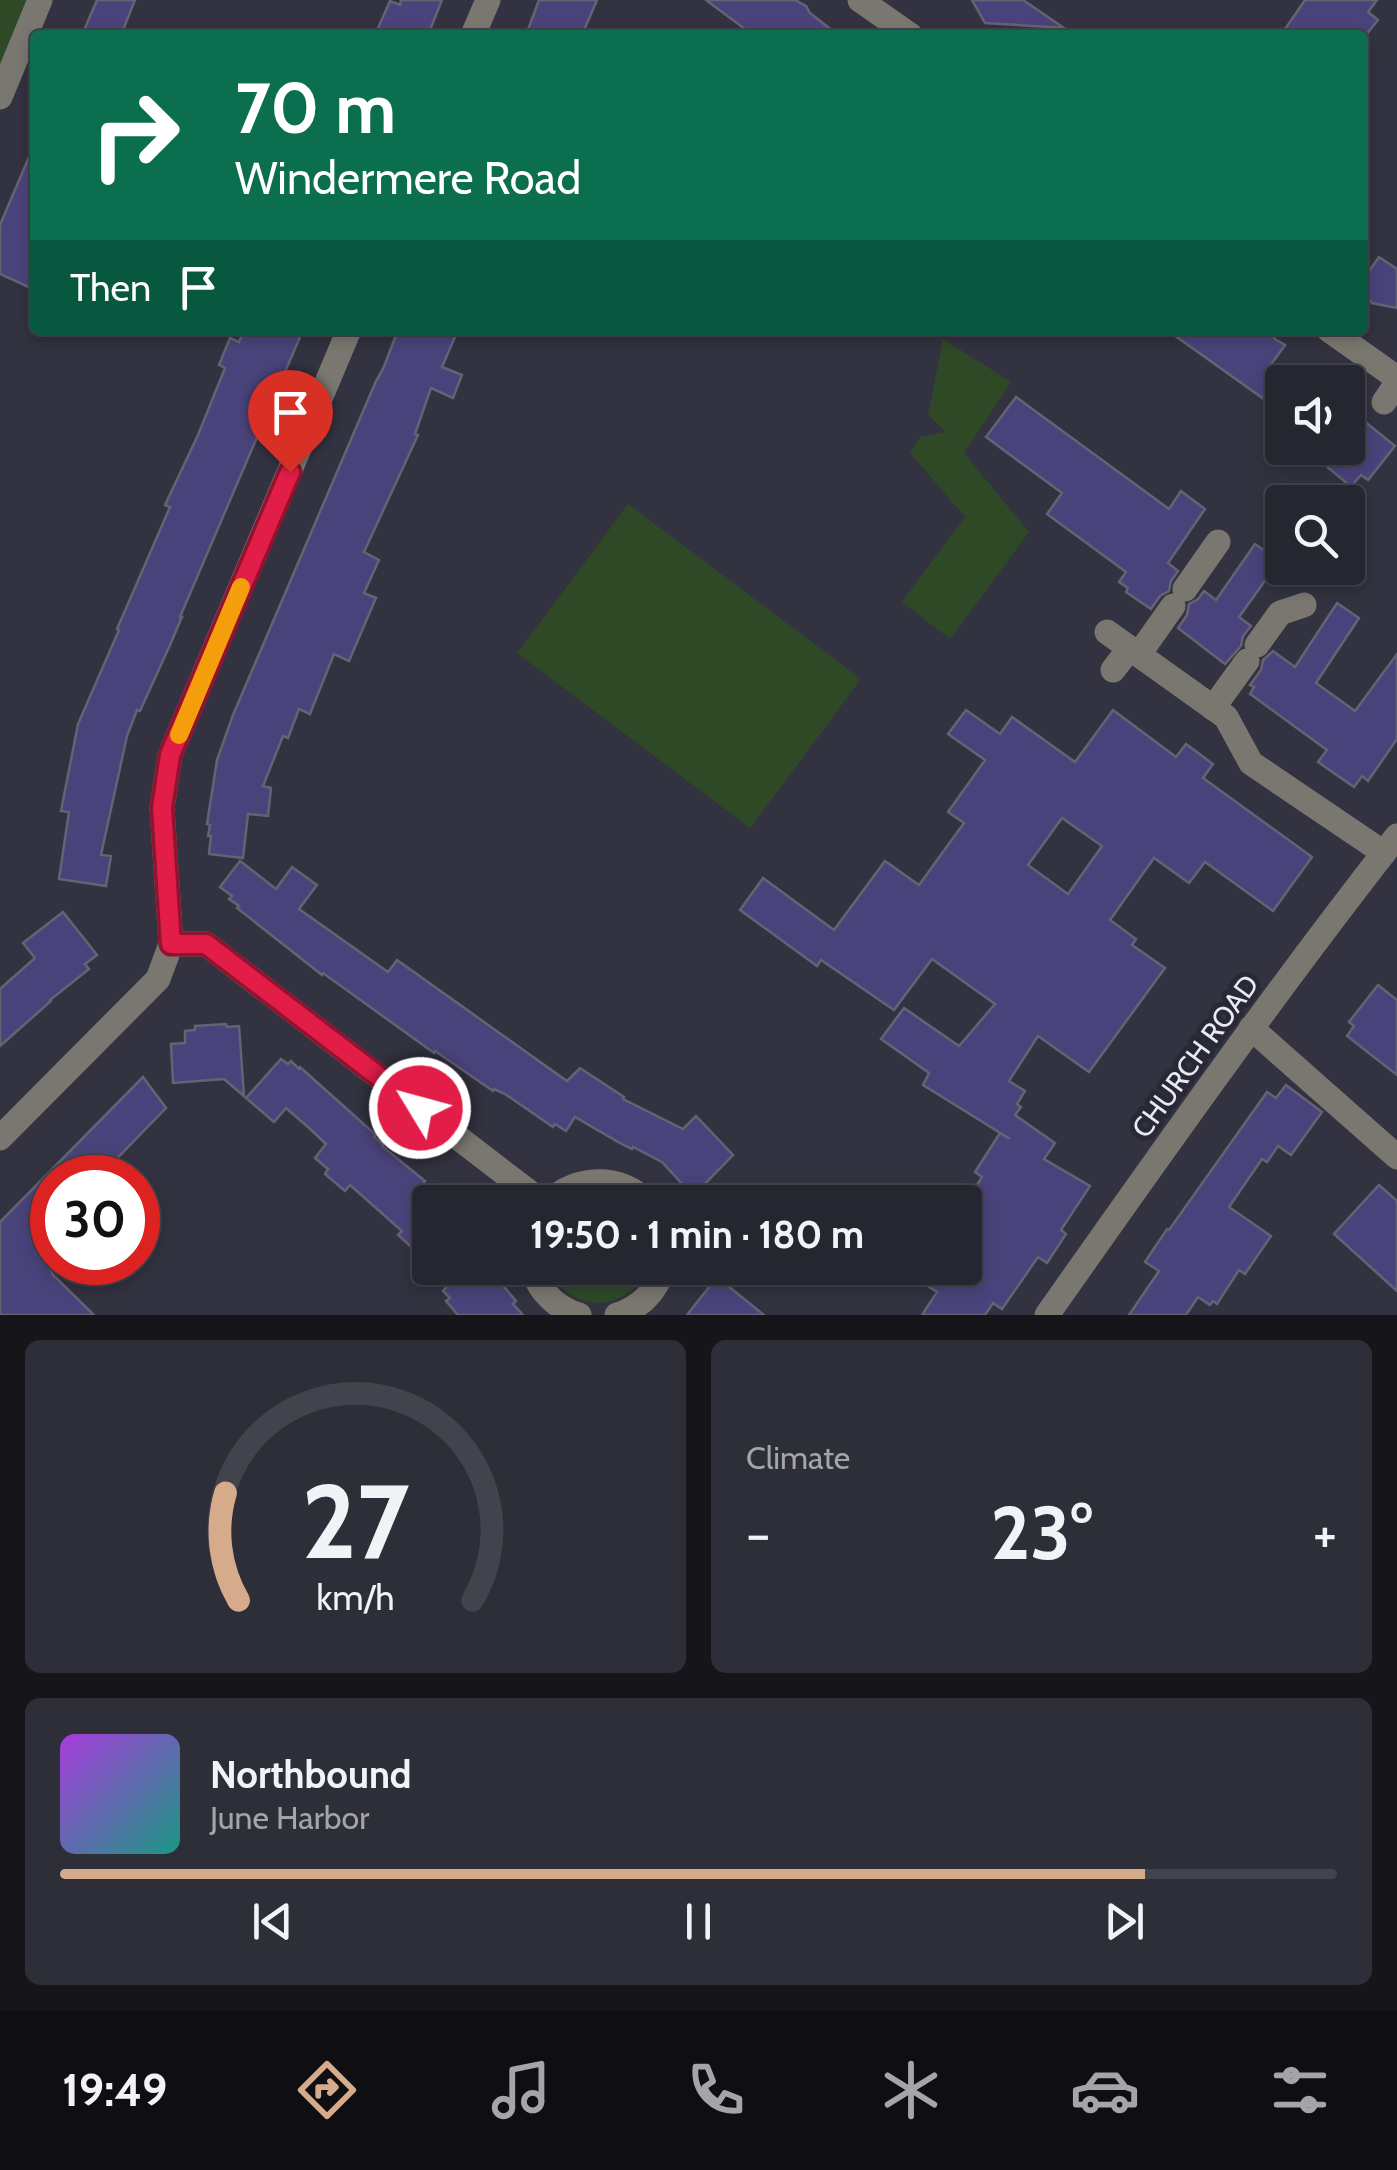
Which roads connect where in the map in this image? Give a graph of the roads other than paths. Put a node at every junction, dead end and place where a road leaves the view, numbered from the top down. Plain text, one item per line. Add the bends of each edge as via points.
1 (40, 0) edge
2 (488, 0) edge
3 (860, 0) edge
4 (475, 30) edge
5 (903, 30) edge
6 (0, 97) edge
7 (347, 335) edge
8 (1335, 335) edge
9 (1393, 387) edge
10 (1218, 542) dead end
11 (1304, 605) dead end
12 (1107, 632) dead end
13 (1134, 651) junction
14 (1113, 670) dead end
15 (1214, 708) junction
16 (1390, 845) edge
17 (171, 944) junction
18 (1252, 1028) junction
19 (0, 1138) edge
20 (1397, 1157) edge
21 (524, 1185) edge
22 (576, 1185) edge
23 (620, 1185) edge
24 (540, 1285) edge
25 (656, 1285) edge
26 (578, 1315) edge
27 (617, 1315) edge
28 (1048, 1315) edge

1 - 6 street
2 - 4 street
3 - 5 street
7 - 17 street via 170,755 162,808
8 - 9 street
10 - 13 street
11 - 15 street via 1280,613
12 - 13 street
13 - 14 street
13 - 15 street
15 - 16 street via 1251,763
16 - 18 street, CHURCH ROAD
17 - 19 street via 158,979
17 - 21 street via 206,944
18 - 20 street
18 - 28 street, CHURCH ROAD
22 - 23 street
24 - 26 street via 556,1304
25 - 27 street via 640,1304

